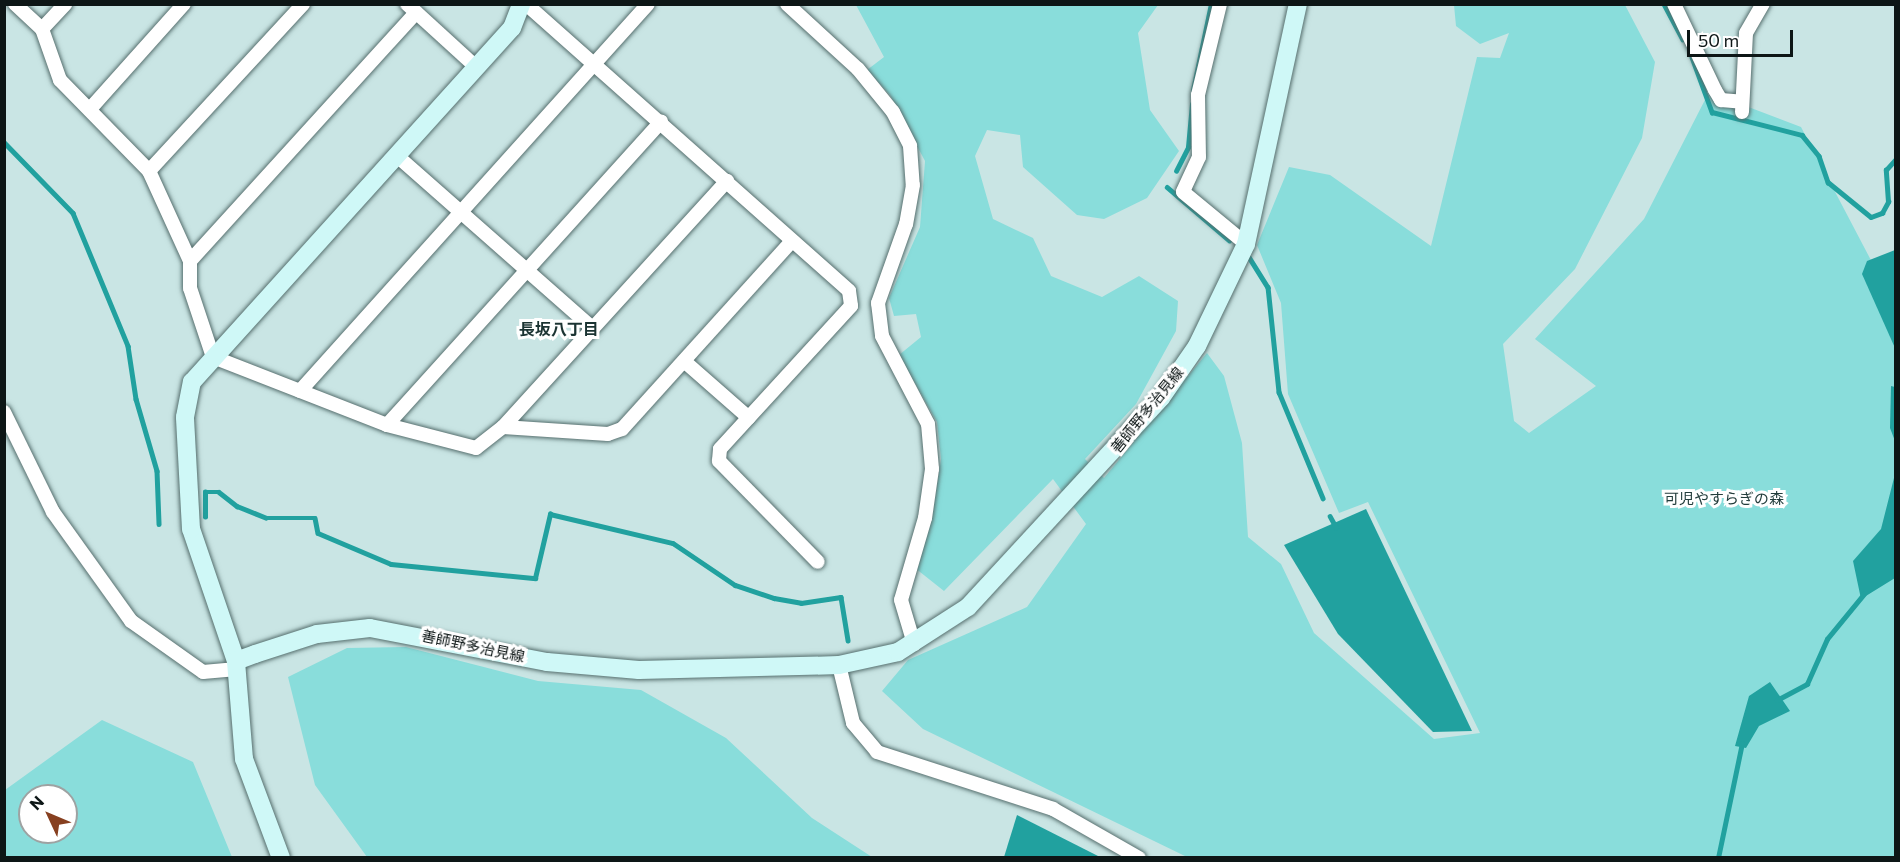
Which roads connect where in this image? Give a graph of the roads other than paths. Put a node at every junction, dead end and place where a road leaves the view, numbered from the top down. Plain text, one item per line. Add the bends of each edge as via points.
1 (15, 4) edge
2 (65, 4) edge
3 (184, 4) edge
4 (303, 4) edge
5 (521, 4) edge
6 (526, 4) edge
7 (648, 4) edge
8 (787, 4) edge
9 (1220, 4) edge
10 (1298, 4) edge
11 (1674, 4) edge
12 (1763, 4) edge
13 (412, 9) edge
14 (42, 29) junction
15 (593, 62) junction
16 (476, 67) junction
17 (90, 109) junction
18 (661, 122) junction
19 (396, 155) junction
20 (149, 171) junction
21 (727, 182) junction
22 (460, 211) junction
23 (792, 241) junction
24 (1246, 244) junction
25 (190, 261) junction
26 (525, 269) junction
27 (852, 298) junction
28 (878, 303) junction
29 (592, 328) junction
30 (213, 357) junction
31 (684, 361) junction
32 (300, 391) junction
33 (4, 412) edge
34 (749, 417) junction
35 (387, 425) junction
36 (503, 427) junction
37 (818, 562) dead end
38 (914, 644) junction
39 (236, 665) junction
40 (839, 665) junction
41 (281, 858) edge
42 (1139, 858) edge

1 - 14 street
2 - 14 street
3 - 17 street
4 - 20 street
5 - 16 main road via 520,16
6 - 15 street
7 - 15 street
8 - 28 street via 858,69 893,112 910,146 913,185 906,224
9 - 24 street via 1198,95 1199,157 1183,192
10 - 24 main road, 善師野多治見線
11 - 12 street via 1714,90 1721,99 1742,107 1746,33
13 - 16 street
13 - 25 street
14 - 17 street via 60,80
15 - 18 street
15 - 22 street
16 - 19 main road
17 - 20 street
18 - 21 street
18 - 26 street
19 - 22 street
19 - 30 main road
20 - 25 street
21 - 23 street
21 - 29 street
22 - 26 street
22 - 32 street
23 - 27 street
23 - 31 street
24 - 38 main road, 善師野多治見線 via 1197,346 1161,398 991,585 943,627
25 - 30 street via 190,288
26 - 29 street
26 - 35 street
27 - 28 street
27 - 34 street via 851,306
28 - 38 street via 882,336 928,424 932,470 925,518 901,600
29 - 36 street
30 - 32 street
30 - 39 main road via 186,398 189,510 195,549
31 - 34 street
31 - 36 street via 615,432
32 - 35 street
33 - 39 street via 53,512 131,621 203,672
34 - 37 street via 720,449 719,461
35 - 36 street via 476,448
38 - 40 main road, 善師野多治見線
39 - 40 main road, 善師野多治見線 via 317,634 370,628 548,662 616,668
39 - 41 main road via 244,759
40 - 42 street via 853,723 877,752 1053,808

